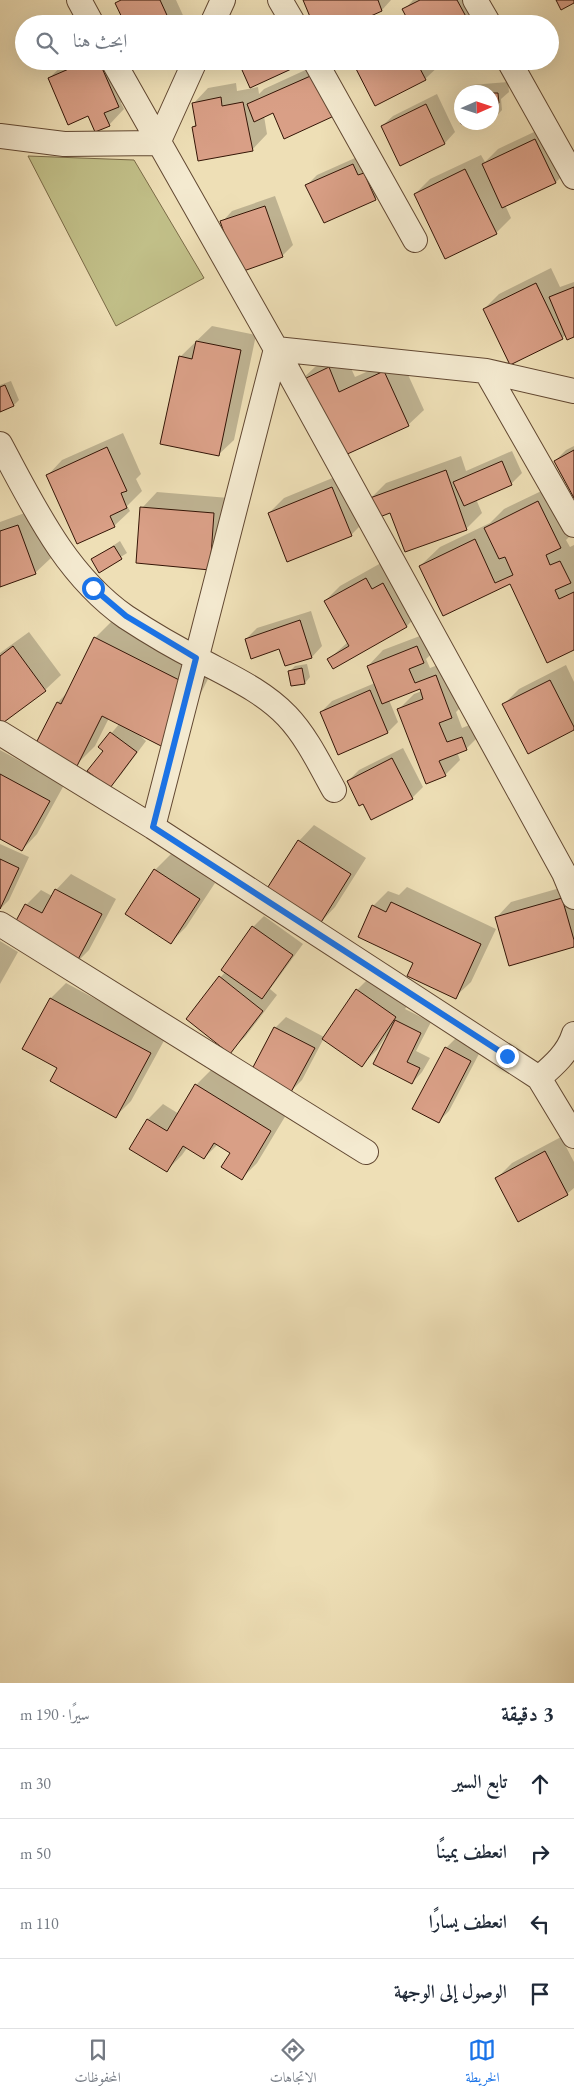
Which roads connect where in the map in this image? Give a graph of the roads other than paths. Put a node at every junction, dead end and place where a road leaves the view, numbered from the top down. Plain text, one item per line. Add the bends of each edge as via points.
1 (79, 0) edge
2 (223, 0) edge
3 (280, 0) edge
4 (475, 0) edge
5 (87, 15) edge
6 (216, 15) edge
7 (289, 15) edge
8 (483, 15) edge
9 (118, 70) edge
10 (191, 70) edge
11 (320, 70) edge
12 (514, 70) edge
13 (0, 136) edge
14 (158, 143) junction
15 (574, 177) edge
16 (415, 240) dead end
17 (276, 349) junction
18 (486, 371) junction
19 (574, 391) edge
20 (0, 444) edge
21 (574, 525) edge
22 (196, 658) junction
23 (0, 733) edge
24 (334, 790) dead end
25 (153, 827) junction
26 (574, 897) edge
27 (0, 924) edge
28 (574, 1034) edge
29 (539, 1078) junction
30 (574, 1136) edge
31 (366, 1152) dead end

1 - 5 street
2 - 6 street
3 - 7 street
4 - 8 street
9 - 14 street
10 - 14 street
11 - 16 street
12 - 15 street
13 - 14 street via 64,144
14 - 17 street
17 - 18 street
17 - 22 street
17 - 26 street via 560,864
18 - 19 street
18 - 21 street
20 - 22 street via 47,531 72,566 126,616
22 - 24 street via 253,688 287,717 312,750
22 - 25 street
23 - 25 street
25 - 29 street
27 - 31 street
28 - 29 street via 557,1062
29 - 30 street

